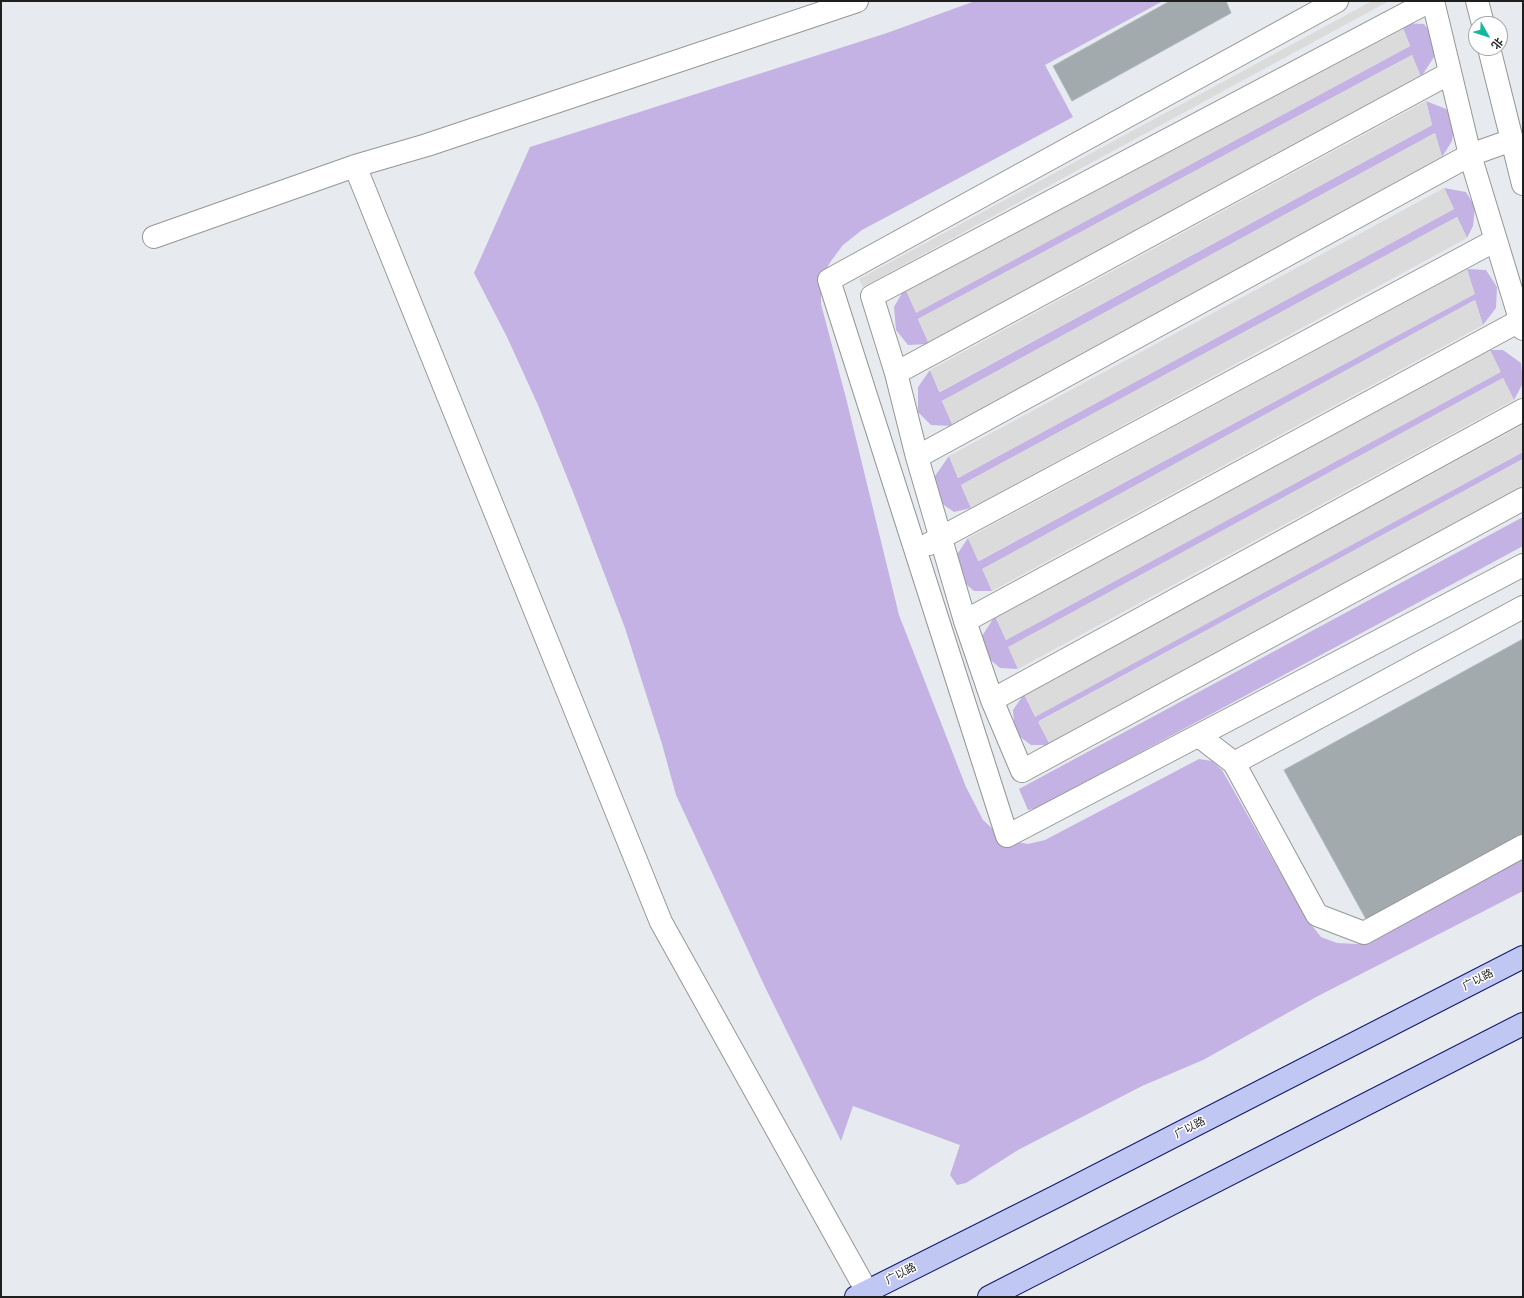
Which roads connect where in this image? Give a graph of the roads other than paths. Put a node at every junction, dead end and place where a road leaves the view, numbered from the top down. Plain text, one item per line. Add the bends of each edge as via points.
1 (857, 1) edge
2 (1337, 1) edge
3 (1430, 1) edge
4 (1433, 1) edge
5 (1477, 1) edge
6 (1481, 16) edge
7 (1491, 56) edge
8 (1450, 73) junction
9 (1512, 140) junction
10 (1470, 155) junction
11 (355, 166) junction
12 (1523, 184) edge
13 (154, 237) dead end
14 (1496, 240) junction
15 (1522, 322) edge
16 (896, 373) junction
17 (1523, 410) edge
18 (917, 456) junction
19 (1523, 499) edge
20 (941, 537) junction
21 (916, 551) junction
22 (1523, 565) edge
23 (1523, 607) edge
24 (965, 620) junction
25 (992, 700) junction
26 (1199, 736) junction
27 (1234, 763) junction
28 (1523, 846) edge
29 (1523, 956) edge
30 (1523, 1024) edge
31 (864, 1295) edge
32 (989, 1297) edge

1 - 11 street via 427,145
2 - 21 street via 829,280
3 - 16 street via 872,296
4 - 8 street
5 - 6 street
7 - 9 street
8 - 10 street
8 - 16 street
9 - 10 street
9 - 12 street
10 - 14 street
10 - 18 street
11 - 13 street
11 - 31 street via 661,922
14 - 15 street
14 - 20 street
15 - 24 street
16 - 18 street
17 - 25 street
18 - 20 street
19 - 25 street via 1022,771
20 - 21 street
20 - 24 street
21 - 26 street via 1007,836
22 - 26 street
23 - 27 street
24 - 25 street
26 - 27 street
27 - 28 street via 1317,915 1364,934
29 - 31 main road, 广以路
30 - 32 main road

